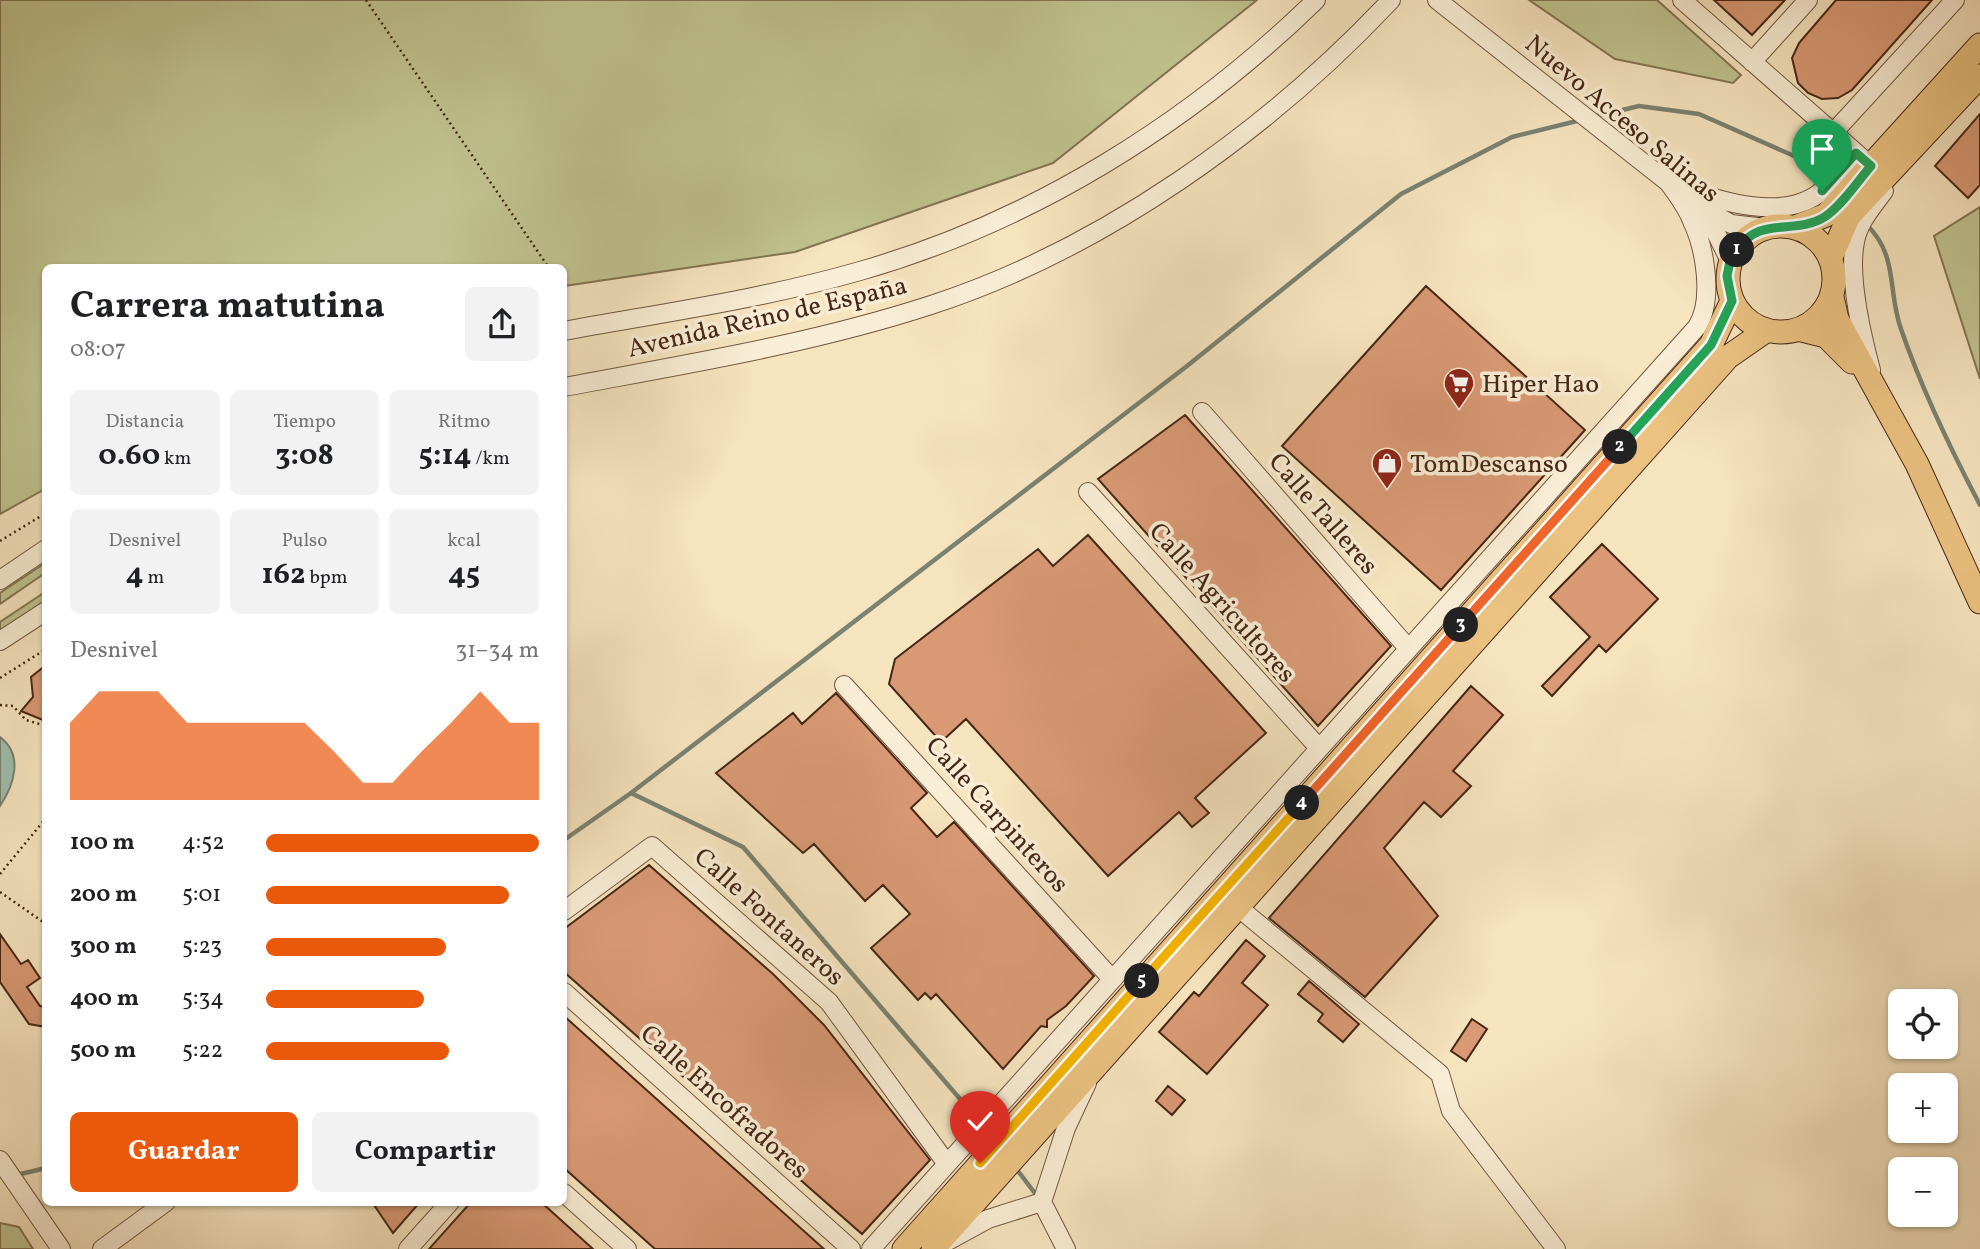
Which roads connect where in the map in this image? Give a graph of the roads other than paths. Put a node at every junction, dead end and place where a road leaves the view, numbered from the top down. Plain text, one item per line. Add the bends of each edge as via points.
1 (1316, 0) edge
2 (1391, 0) edge
3 (1437, 0) edge
4 (1682, 0) edge
5 (1808, 0) edge
6 (1955, 0) edge
7 (1980, 46) edge
8 (1752, 62) junction
9 (1980, 76) edge
10 (1833, 133) junction
11 (1867, 172) junction
12 (1669, 183) junction
13 (1800, 215) junction
14 (1765, 228) junction
15 (1841, 245) junction
16 (1730, 261) junction
17 (1832, 297) junction
18 (1732, 301) junction
19 (567, 330) edge
20 (1802, 330) junction
21 (1767, 331) junction
22 (567, 386) edge
23 (1875, 387) junction
24 (1202, 412) dead end
25 (1088, 492) dead end
26 (42, 552) edge
27 (0, 580) edge
28 (1980, 602) edge
29 (42, 614) edge
30 (0, 641) edge
31 (1408, 648) junction
32 (844, 685) dead end
33 (1319, 748) junction
34 (1239, 908) junction
35 (567, 909) edge
36 (1112, 979) junction
37 (567, 995) edge
38 (1097, 1065) junction
39 (1020, 1134) junction
40 (0, 1160) edge
41 (947, 1164) junction
42 (567, 1196) edge
43 (1042, 1202) junction
44 (161, 1206) edge
45 (446, 1206) edge
46 (61, 1249) edge
47 (102, 1249) edge
48 (408, 1249) edge
49 (627, 1249) edge
50 (851, 1249) edge
51 (871, 1249) edge
52 (904, 1249) edge
53 (933, 1249) edge
54 (1066, 1249) edge
55 (1556, 1249) edge

1 - 19 street, Avenida Reino de España via 1231,76 1136,145 1051,193 941,244 825,281
2 - 22 street, Avenida Reino de España via 1298,89 1236,139 1156,195 1037,261 932,305 847,329
3 - 12 street, Nuevo Acceso Salinas
4 - 8 street
5 - 8 street
6 - 10 street
7 - 11 main road
8 - 10 street
9 - 11 main road via 1922,137
10 - 11 street
11 - 13 street via 1822,191
11 - 13 main road via 1826,215
11 - 15 main road
12 - 13 street via 1720,201
12 - 14 street via 1712,216 1742,227
12 - 16 street, Nuevo Acceso Salinas via 1714,229
12 - 31 street via 1698,233 1704,316 1676,354
13 - 14 main road
13 - 15 main road via 1822,243
14 - 16 main road via 1741,243
15 - 17 main road
15 - 23 street
16 - 18 main road via 1727,276
17 - 20 main road via 1821,316
17 - 23 main road via 1837,319
18 - 21 main road via 1748,320
18 - 39 main road via 1711,345
20 - 21 main road
20 - 23 main road via 1826,335
21 - 34 main road via 1728,357
23 - 28 main road via 1917,464
24 - 31 street, Calle Talleres
25 - 33 street, Calle Agricultores
26 - 27 street
29 - 30 street
31 - 33 street
32 - 36 street, Calle Carpinteros
33 - 36 street
34 - 38 main road
34 - 55 street via 1440,1074 1451,1111
35 - 41 street, Calle Fontaneros via 652,846 830,1003
36 - 41 street
37 - 50 street, Calle Encofradores
38 - 39 main road
38 - 43 street via 1066,1128
39 - 52 main road via 980,1163
39 - 53 main road via 988,1186
40 - 46 street
41 - 51 street
42 - 49 street
43 - 53 street via 988,1219
43 - 54 street
44 - 47 street
45 - 48 street

